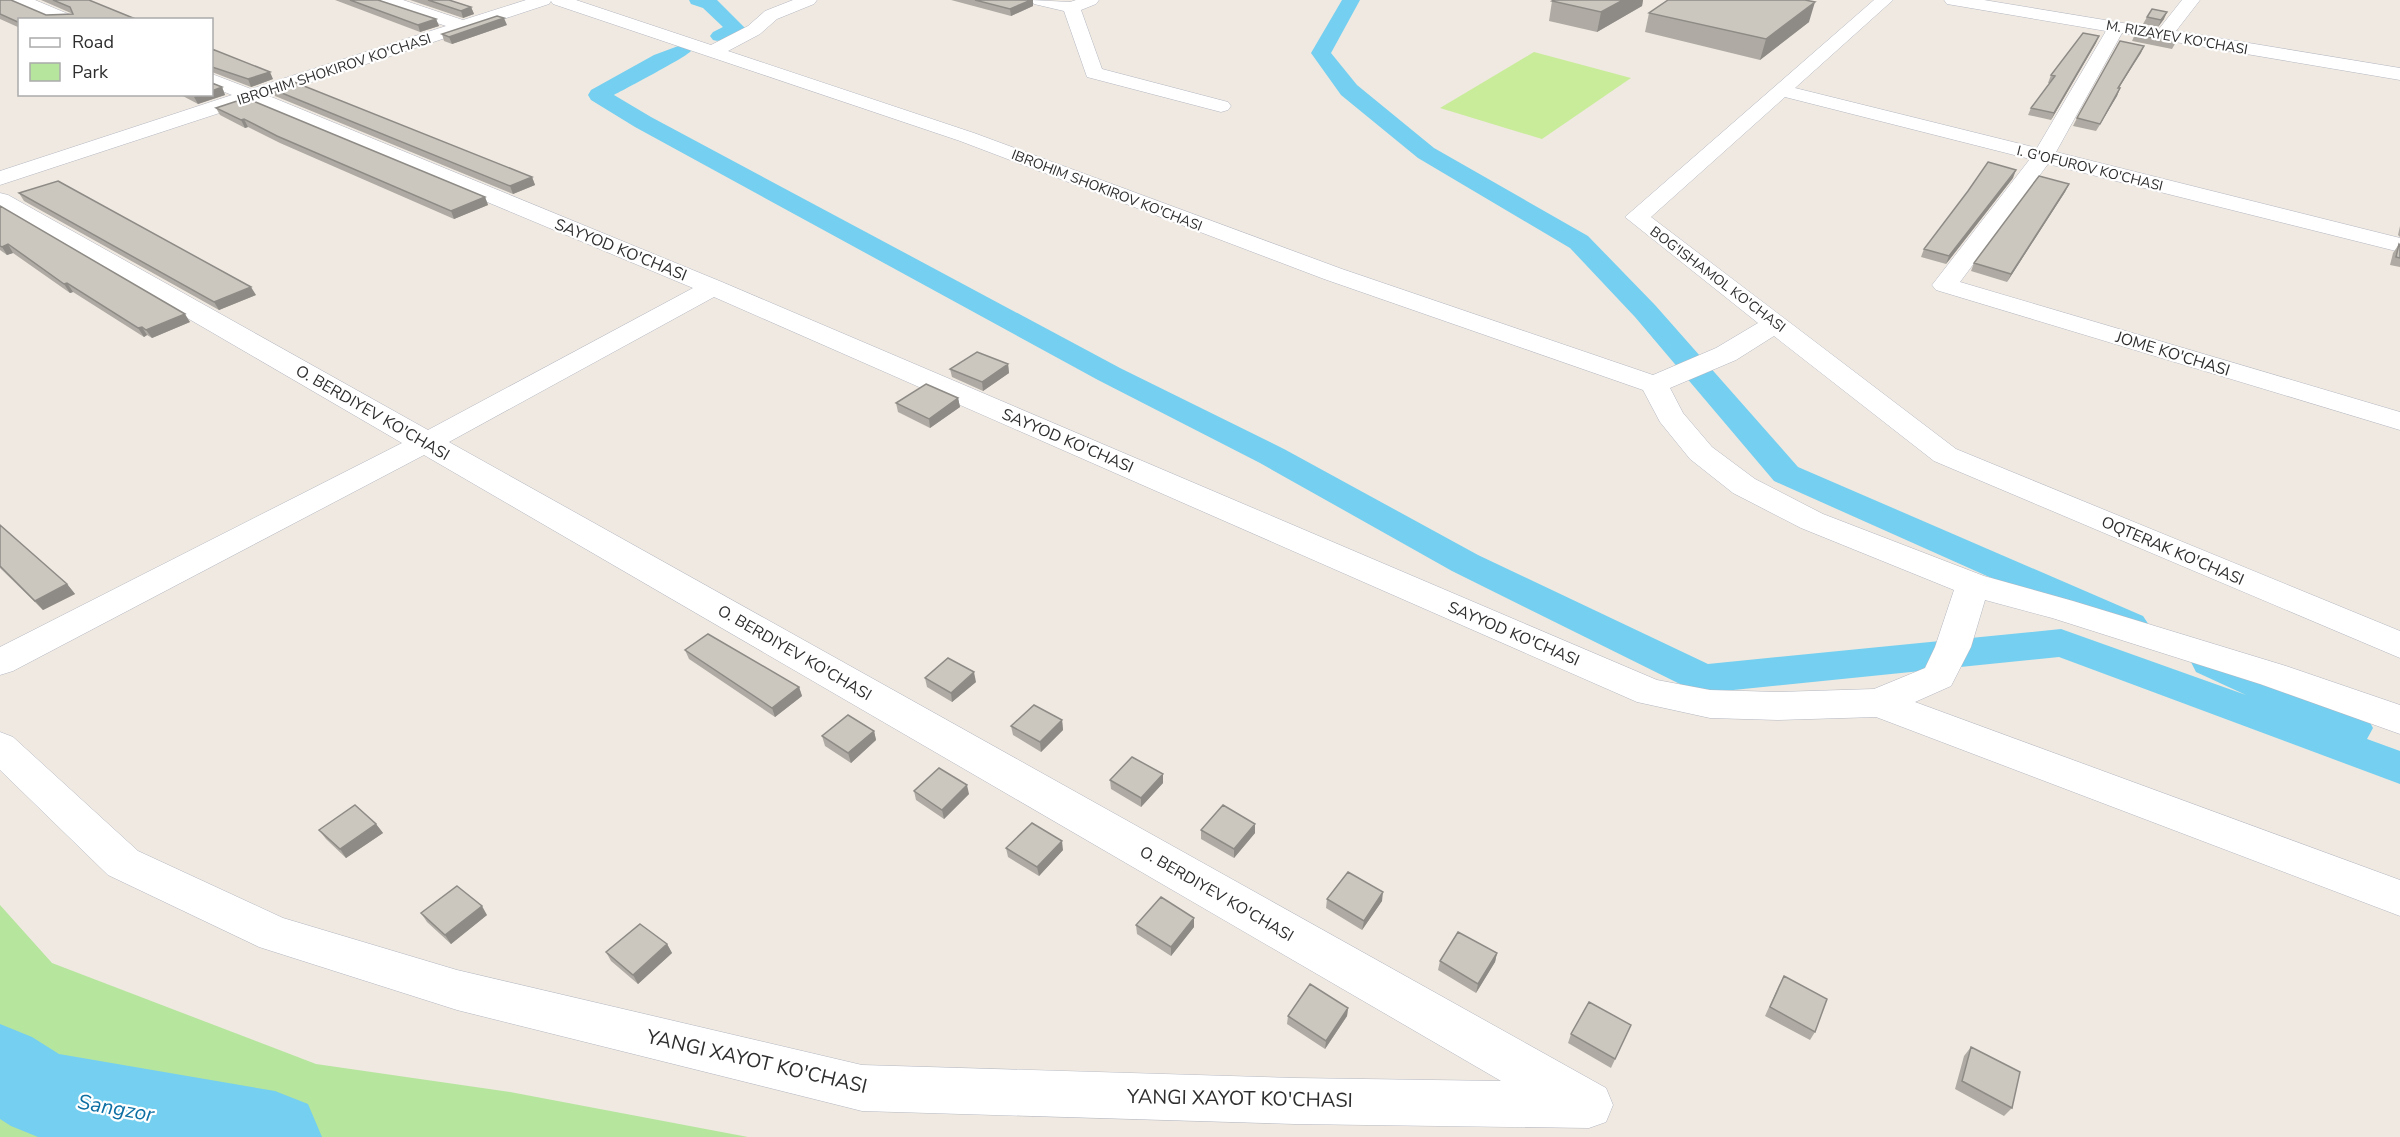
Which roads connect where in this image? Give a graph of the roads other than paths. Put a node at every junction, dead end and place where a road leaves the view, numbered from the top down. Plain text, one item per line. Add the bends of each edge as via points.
1 (20, 0) edge
2 (386, 0) edge
3 (543, 0) edge
4 (559, 0) edge
5 (808, 0) edge
6 (1040, 0) edge
7 (1090, 0) edge
8 (1884, 0) edge
9 (1953, 0) edge
10 (2191, 0) edge
11 (1072, 8) junction
12 (62, 18) edge
13 (463, 26) junction
14 (2117, 27) junction
15 (2164, 35) junction
16 (712, 52) junction
17 (2400, 74) edge
18 (213, 80) edge
19 (1780, 90) junction
20 (250, 96) junction
21 (1221, 106) dead end
22 (2043, 156) junction
23 (0, 178) edge
24 (0, 200) edge
25 (2400, 245) edge
26 (714, 287) junction
27 (1776, 323) junction
28 (1666, 379) junction
29 (2400, 421) edge
30 (427, 442) junction
31 (1946, 455) joint
32 (1973, 585) junction
33 (2400, 645) edge
34 (0, 662) edge
35 (1878, 703) junction
36 (2400, 720) edge
37 (0, 747) edge
38 (2400, 898) edge
39 (1589, 1105) joint

1 - 12 street
2 - 13 street, IBROHIM SHOKIROV KO'CHASI
3 - 13 street, IBROHIM SHOKIROV KO'CHASI
4 - 16 street, IBROHIM SHOKIROV KO'CHASI
5 - 16 street via 771,15 754,30
6 - 11 street
7 - 11 street
8 - 19 street, BOG'ISHAMOL KO'CHASI
9 - 14 street, M. RIZAYEV KO'CHASI
10 - 15 street
11 - 21 street via 1094,73
13 - 20 street, IBROHIM SHOKIROV KO'CHASI
14 - 15 street, M. RIZAYEV KO'CHASI
14 - 22 street
15 - 17 street, M. RIZAYEV KO'CHASI
16 - 28 street, IBROHIM SHOKIROV KO'CHASI via 967,137 1333,274
18 - 20 street, SAYYOD KO'CHASI
19 - 22 street, I. G'OFUROV KO'CHASI
19 - 27 street, BOG'ISHAMOL KO'CHASI via 1637,217
20 - 23 street, IBROHIM SHOKIROV KO'CHASI
20 - 26 street, SAYYOD KO'CHASI
22 - 25 street, I. G'OFUROV KO'CHASI
22 - 29 street, JOME KO'CHASI via 1945,285
24 - 30 street, O. BERDIYEV KO'CHASI
26 - 30 street
26 - 35 street, SAYYOD KO'CHASI via 1650,692 1710,704
27 - 28 street via 1726,354
27 - 31 street, BOG'ISHAMOL KO'CHASI
28 - 32 street via 1670,416 1701,453 1744,486 1812,521
30 - 34 street
30 - 39 street, O. BERDIYEV KO'CHASI
31 - 33 street, OQTERAK KO'CHASI
32 - 35 street, SAYYOD KO'CHASI via 1945,662
32 - 36 street via 2273,675
35 - 38 street
37 - 39 street, YANGI XAYOT KO'CHASI via 123,863 274,934 456,990 862,1088

